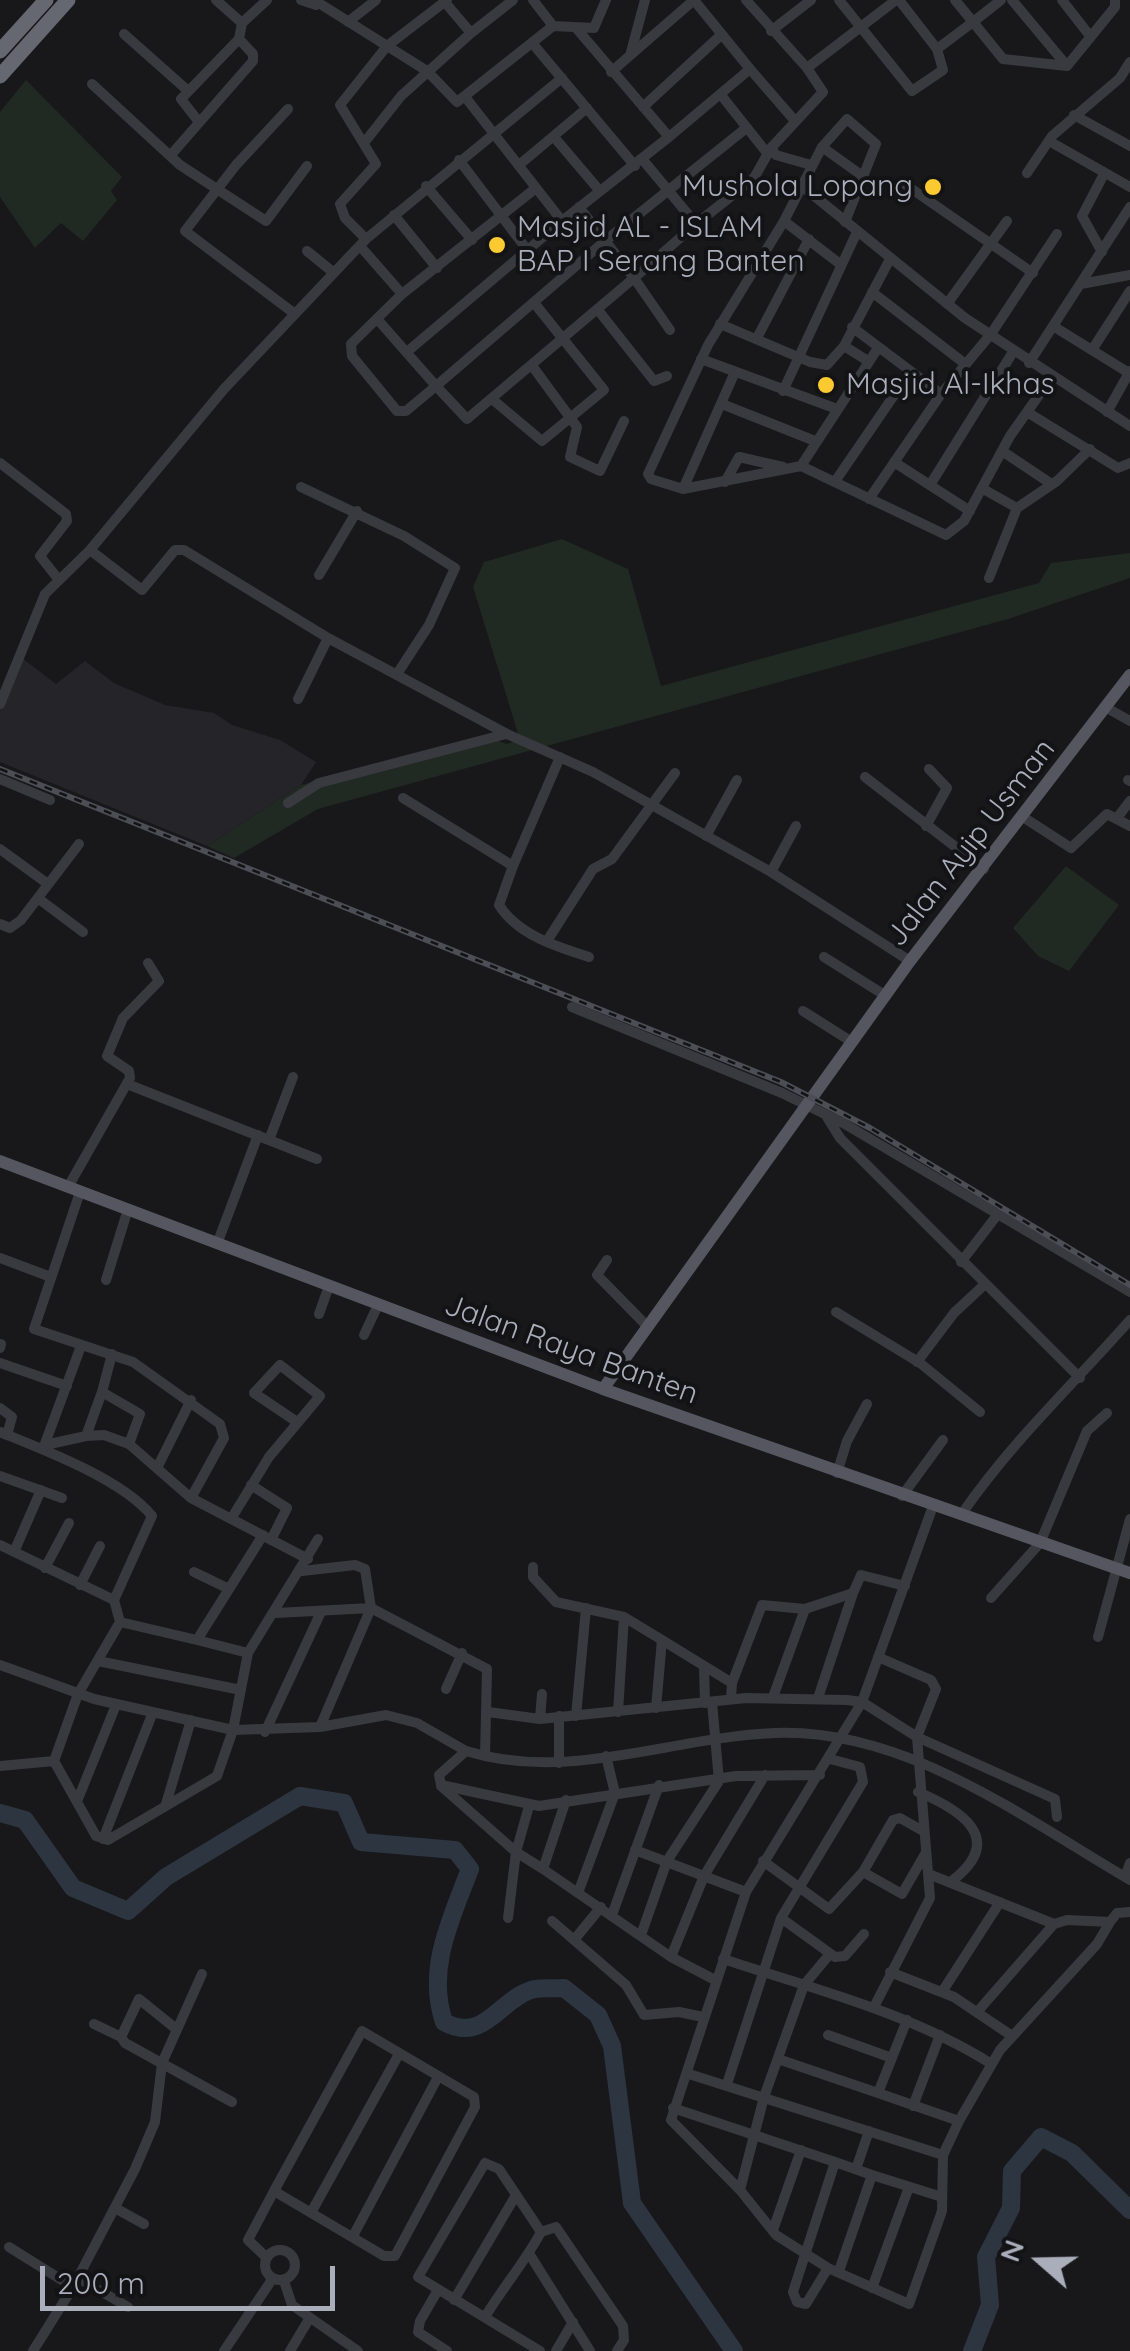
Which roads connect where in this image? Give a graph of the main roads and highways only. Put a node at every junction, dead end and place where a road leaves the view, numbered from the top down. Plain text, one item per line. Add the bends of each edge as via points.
1 (46, 0) edge
2 (68, 0) edge
3 (0, 51) edge
4 (0, 76) edge
5 (1130, 674) edge
6 (0, 1161) edge
7 (603, 1390) junction
8 (1123, 1571) edge

1 - 3 highway
2 - 4 highway
5 - 7 main road, Jalan Ayip Usman via 910,962
6 - 7 main road, Jalan Raya Banten
7 - 8 main road, Jalan Raya Banten

